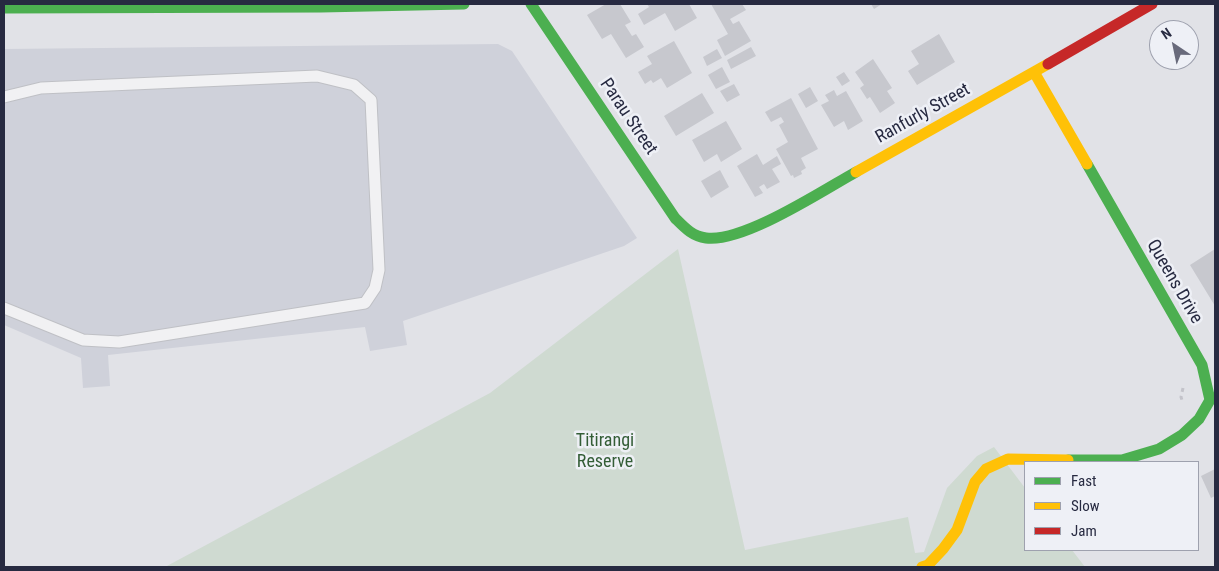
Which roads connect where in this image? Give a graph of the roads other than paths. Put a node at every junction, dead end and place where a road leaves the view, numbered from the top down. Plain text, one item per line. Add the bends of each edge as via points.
1 (464, 4) edge
2 (531, 4) edge
3 (1152, 4) edge
4 (122, 5) edge
5 (4, 8) edge
6 (1034, 72) junction
7 (4, 97) edge
8 (706, 238) joint
9 (4, 308) edge
10 (922, 567) edge

1 - 4 street via 321,7
2 - 8 street, Parau Street via 675,218 689,233
3 - 6 street, Ranfurly Street
4 - 5 street
6 - 8 street, Ranfurly Street via 745,232 723,238
6 - 10 street, Queens Drive via 1202,365 1210,400 1199,419 1182,435 1159,449 1122,460 1008,459 986,469 974,482 957,530 928,565
7 - 9 lane via 41,88 317,76 354,85 371,100 379,270 375,288 365,303 120,342 83,340

